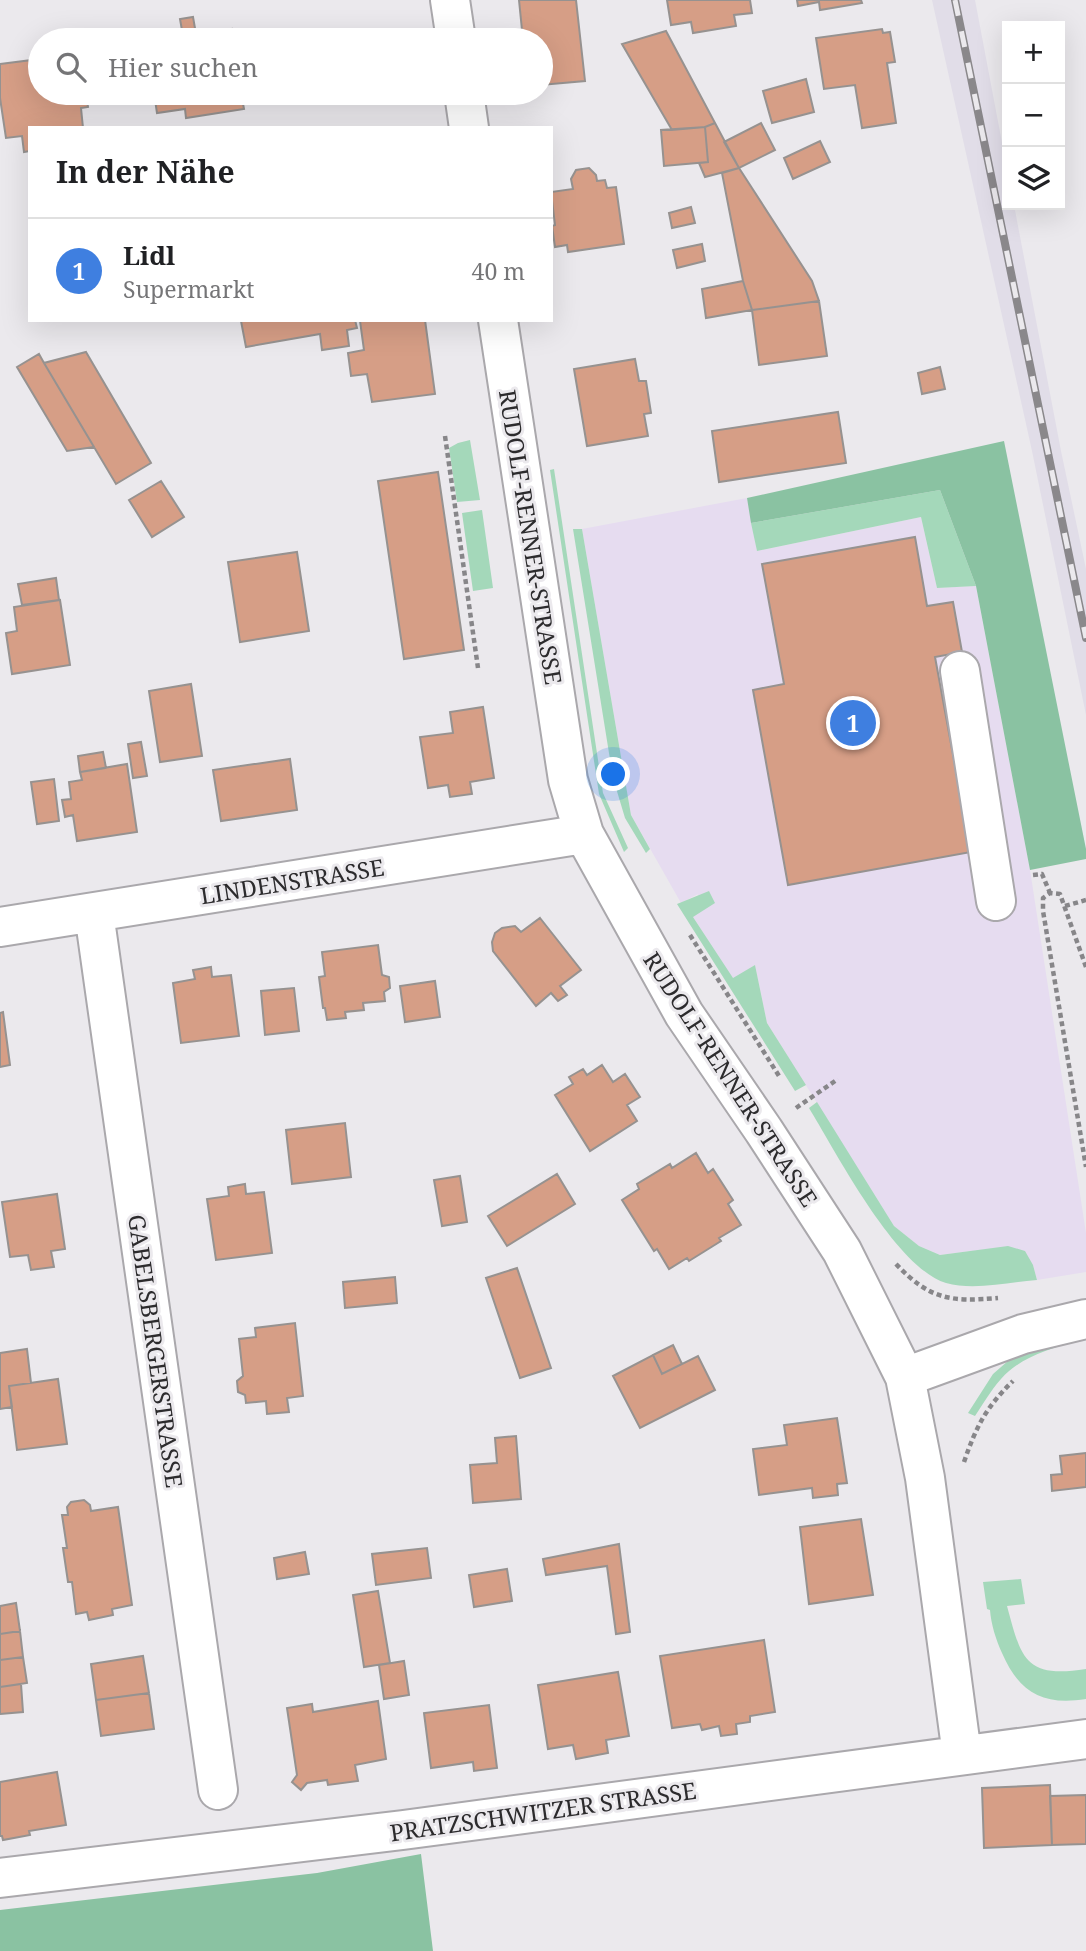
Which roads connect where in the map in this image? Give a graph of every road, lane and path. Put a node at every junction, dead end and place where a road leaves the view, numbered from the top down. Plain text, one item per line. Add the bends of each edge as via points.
1 (450, 0) edge
2 (454, 28) edge
3 (466, 105) edge
4 (469, 126) edge
5 (498, 322) edge
6 (445, 436) dead end
7 (478, 668) dead end
8 (960, 671) dead end
9 (584, 834) junction
10 (1086, 900) edge
11 (996, 901) dead end
12 (1065, 906) junction
13 (94, 913) junction
14 (0, 927) edge
15 (687, 931) dead end
16 (1086, 967) edge
17 (838, 1079) dead end
18 (784, 1084) dead end
19 (791, 1095) dead end
20 (1086, 1167) edge
21 (904, 1272) dead end
22 (1000, 1298) dead end
23 (1079, 1320) edge
24 (905, 1377) junction
25 (1017, 1378) dead end
26 (925, 1478) junction
27 (1086, 1739) edge
28 (962, 1755) junction
29 (218, 1790) dead end
30 (0, 1878) edge

1 - 2 street
3 - 4 street
5 - 9 street, RUDOLF-RENNER-STRASSE via 568,780
6 - 7 path
8 - 11 street
9 - 13 street, LINDENSTRASSE
9 - 24 street, RUDOLF-RENNER-STRASSE via 684,1014 842,1251
10 - 12 path
12 - 16 path
12 - 20 path via 1060,894 1043,898
13 - 14 street, LINDENSTRASSE
13 - 29 street, GABELSBERGERSTRASSE
15 - 18 path
17 - 19 path via 798,1106
21 - 22 path via 923,1288 946,1298
23 - 24 street via 1023,1334
24 - 26 street, RUDOLF-RENNER-STRASSE
25 - 26 path via 994,1399 976,1426 960,1472
26 - 28 street, RUDOLF-RENNER-STRASSE
27 - 28 street, PRATZSCHWITZER STRASSE
28 - 30 street, PRATZSCHWITZER STRASSE

